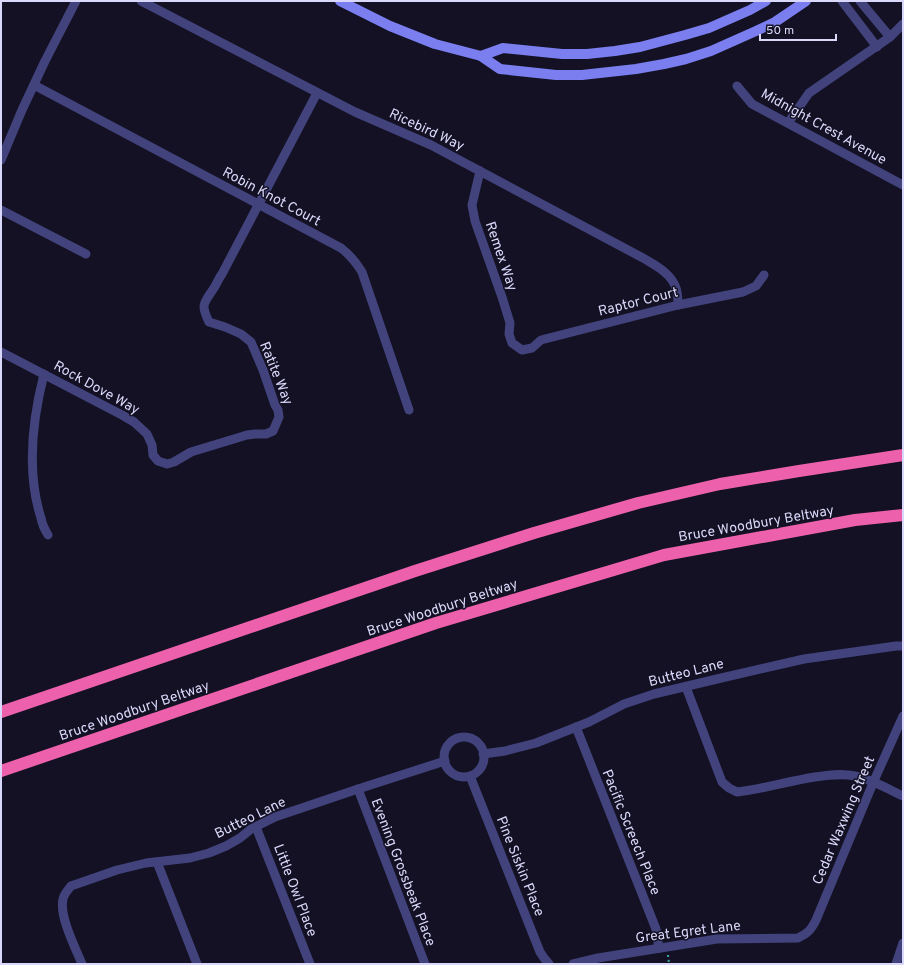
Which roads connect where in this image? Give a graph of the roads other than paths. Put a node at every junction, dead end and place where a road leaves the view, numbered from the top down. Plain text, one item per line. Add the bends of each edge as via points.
1 (76, 1) edge
2 (141, 1) edge
3 (340, 1) edge
4 (766, 1) edge
5 (806, 1) edge
6 (842, 1) edge
7 (860, 1) edge
8 (903, 24) edge
9 (890, 37) junction
10 (876, 47) junction
11 (481, 56) junction
12 (34, 85) junction
13 (737, 86) dead end
14 (317, 92) junction
15 (788, 123) junction
16 (1, 160) edge
17 (480, 171) junction
18 (903, 186) edge
19 (258, 204) junction
20 (1, 210) edge
21 (86, 254) dead end
22 (764, 275) dead end
23 (678, 305) junction
24 (517, 347) joint
25 (1, 352) edge
26 (44, 374) junction
27 (409, 410) dead end
28 (903, 455) edge
29 (163, 462) joint
30 (903, 515) edge
31 (48, 535) dead end
32 (903, 646) edge
33 (686, 687) junction
34 (1, 712) edge
35 (903, 716) edge
36 (576, 727) junction
37 (483, 754) junction
38 (445, 761) junction
39 (1, 771) edge
40 (470, 776) junction
41 (873, 782) junction
42 (358, 789) junction
43 (903, 796) edge
44 (256, 827) junction
45 (157, 862) junction
46 (806, 934) joint
47 (903, 943) edge
48 (659, 948) junction
49 (82, 964) edge
50 (197, 964) edge
51 (310, 964) edge
52 (425, 964) edge
53 (549, 964) edge
54 (573, 964) edge
55 (896, 964) edge

1 - 12 street
2 - 14 street, Ricebird Way
3 - 11 main road via 390,26 436,44
4 - 11 main road via 709,28 640,47 568,54 503,48
5 - 11 main road via 775,22 711,51 636,69 556,75 500,69
6 - 10 street
7 - 9 street
8 - 9 street
9 - 10 street
10 - 15 street via 809,93
12 - 16 street
12 - 19 street, Robin Knot Court
13 - 15 street, Midnight Crest Avenue via 752,104
14 - 17 street, Ricebird Way via 355,112 432,145
14 - 19 street
15 - 18 street, Midnight Crest Avenue
17 - 23 street, Ricebird Way via 661,269 673,280
17 - 24 street, Remex Way via 472,205 475,221 510,323 509,334 512,343
19 - 27 street, Robin Knot Court via 341,248 357,263
19 - 29 street, Ratite Way via 222,274 206,297 204,314 209,322 225,326 251,342 279,416 272,431 266,434 247,435 191,452 174,462
20 - 21 street
22 - 23 street, Raptor Court via 756,286 743,292
23 - 24 street, Raptor Court via 541,340 532,348 522,350
25 - 26 street, Rock Dove Way
26 - 29 street, Rock Dove Way via 134,422 147,434 153,455 158,461
26 - 31 street via 34,420 32,445 36,501
28 - 34 highway via 720,484 534,533
30 - 39 highway, Bruce Woodbury Beltway via 855,520 664,555 436,623
32 - 33 street, Butteo Lane via 804,659
33 - 36 street, Butteo Lane via 637,700
33 - 41 street via 722,782 729,788 741,792 806,778 841,774 854,775
35 - 41 street, Cedar Waxwing Street
36 - 37 street, Butteo Lane via 525,746
36 - 48 street, Pacific Screech Place via 656,929
37 - 38 street via 481,746 475,741 459,738 447,746
37 - 40 street via 481,767
38 - 40 street via 453,773
38 - 42 street, Butteo Lane
40 - 53 street, Pine Siskin Place via 540,952
41 - 43 street
41 - 46 street, Cedar Waxwing Street via 816,920
42 - 44 street, Butteo Lane via 275,817
42 - 52 street, Evening Grossbeak Place
44 - 45 street, Butteo Lane via 226,846 190,858
44 - 51 street, Little Owl Place
45 - 49 street, Butteo Lane via 116,870 71,886 66,891 62,908 64,920
45 - 50 street
46 - 48 street, Great Egret Lane via 798,938 717,939
47 - 55 street
48 - 54 street, Great Egret Lane

